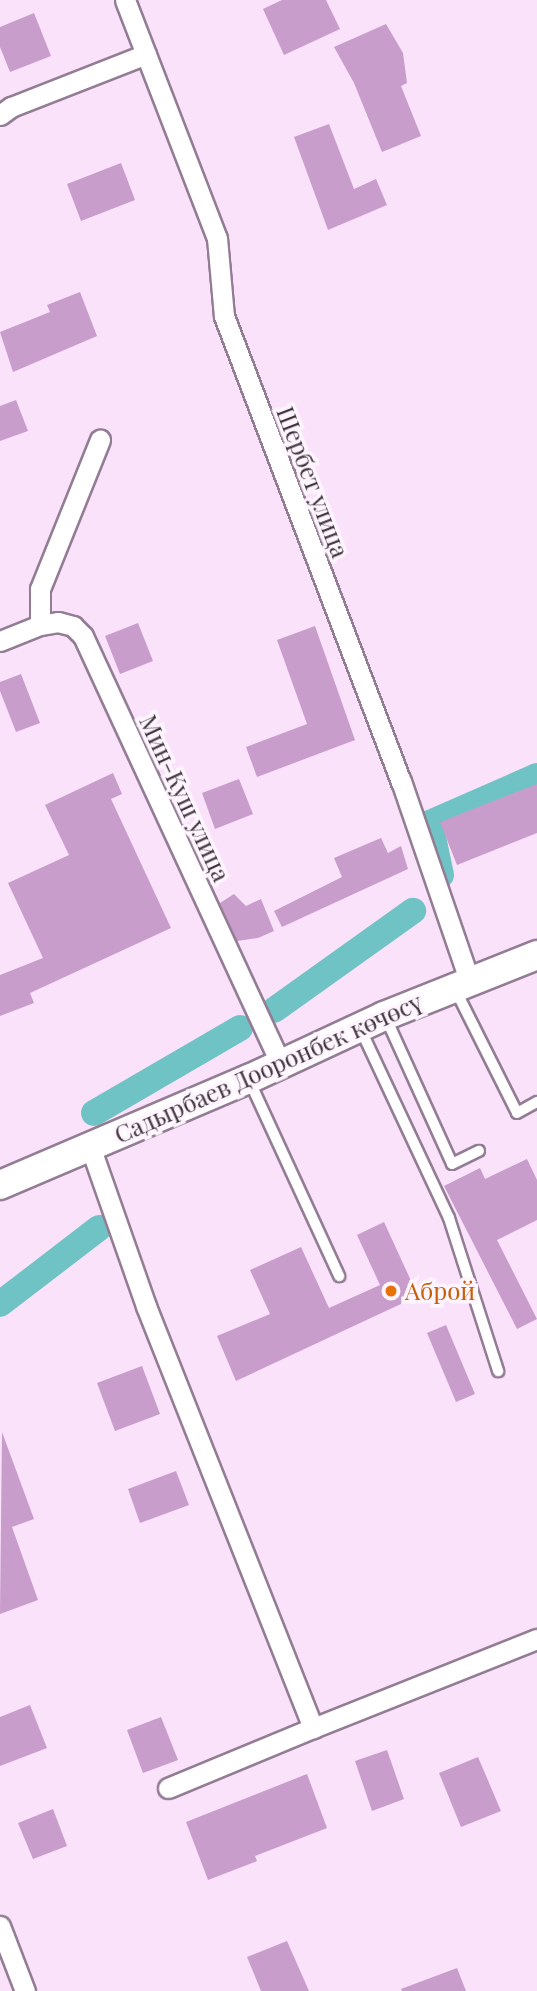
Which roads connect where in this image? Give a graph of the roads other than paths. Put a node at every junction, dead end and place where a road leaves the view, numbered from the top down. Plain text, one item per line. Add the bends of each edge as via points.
1 (125, 0) edge
2 (146, 54) junction
3 (0, 115) edge
4 (100, 440) dead end
5 (40, 625) junction
6 (0, 641) edge
7 (537, 955) edge
8 (462, 984) junction
9 (372, 1022) junction
10 (279, 1063) junction
11 (249, 1079) junction
12 (537, 1102) edge
13 (90, 1146) junction
14 (479, 1151) dead end
15 (0, 1185) edge
16 (339, 1276) dead end
17 (498, 1371) dead end
18 (537, 1639) edge
19 (313, 1728) junction
20 (168, 1788) dead end
21 (0, 1926) edge
22 (25, 1991) edge

1 - 2 street, Шербет улица
2 - 3 street
2 - 8 street, Шербет улица via 217,238 224,316 401,781
4 - 5 street via 40,589
5 - 6 street, Мин-Куш улица
5 - 10 street, Мин-Куш улица via 58,622 73,626 83,636
7 - 8 main road, Садырбаев Дооронбек көчөсү
8 - 9 main road, Садырбаев Дооронбек көчөсү
8 - 12 lane via 517,1113
9 - 10 main road, Садырбаев Дооронбек көчөсү
9 - 14 lane via 452,1164
9 - 17 lane via 449,1218
10 - 11 main road, Садырбаев Дооронбек көчөсү
11 - 13 main road, Садырбаев Дооронбек көчөсү
11 - 16 lane
13 - 15 main road, Садырбаев Дооронбек көчөсү
13 - 19 street via 146,1306
18 - 19 street
19 - 20 street
21 - 22 street

